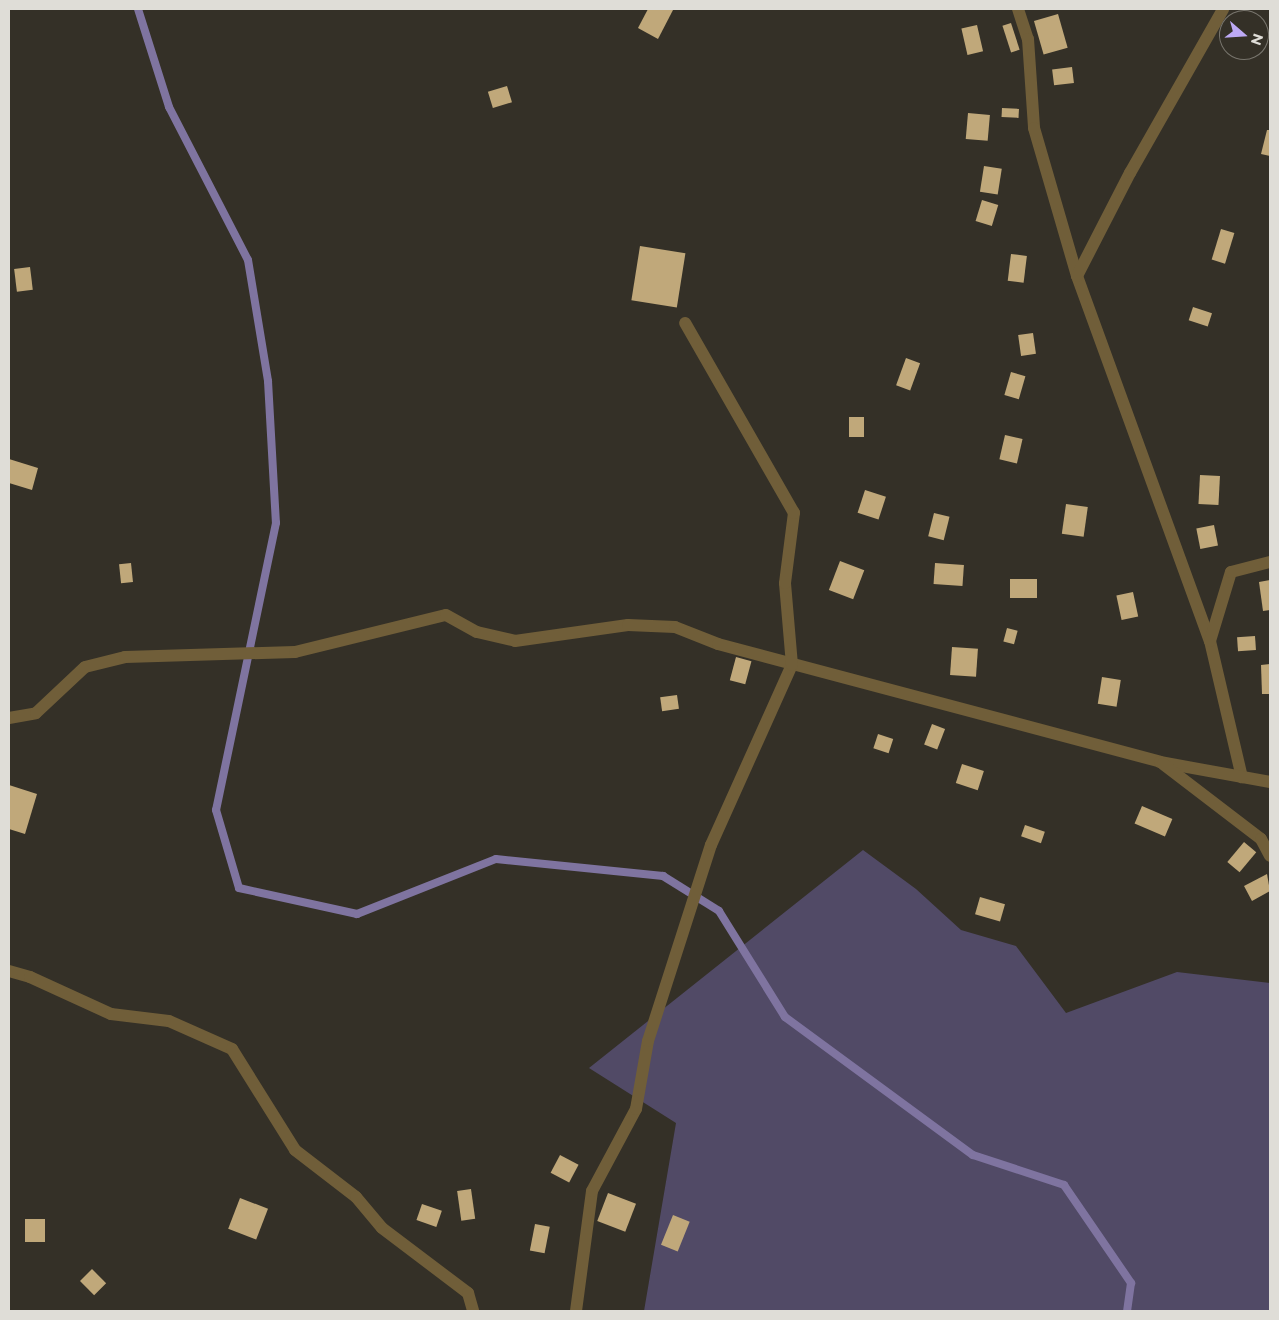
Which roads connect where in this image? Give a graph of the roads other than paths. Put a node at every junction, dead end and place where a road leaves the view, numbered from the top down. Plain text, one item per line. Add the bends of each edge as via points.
1 (1018, 9) edge
2 (1223, 9) edge
3 (1077, 276) junction
4 (685, 323) dead end
5 (1270, 562) edge
6 (1210, 640) junction
7 (792, 664) junction
8 (9, 718) edge
9 (1160, 762) junction
10 (1242, 777) junction
11 (1270, 782) edge
12 (1270, 856) edge
13 (9, 971) edge
14 (473, 1311) edge
15 (576, 1311) edge

1 - 3 street via 1028,39 1034,128
2 - 3 street via 1130,173
3 - 6 street
4 - 7 street via 794,513 785,583
5 - 6 street via 1231,572
6 - 10 street
7 - 8 street via 718,644 675,627 628,625 515,641 477,632 446,615 295,652 124,657 85,667 36,713
7 - 9 street
7 - 15 street via 711,845 648,1041 636,1109 592,1191
9 - 10 street
9 - 12 street via 1261,839
10 - 11 street
13 - 14 street via 30,977 111,1014 169,1021 232,1049 296,1150 356,1197 382,1228 468,1293

